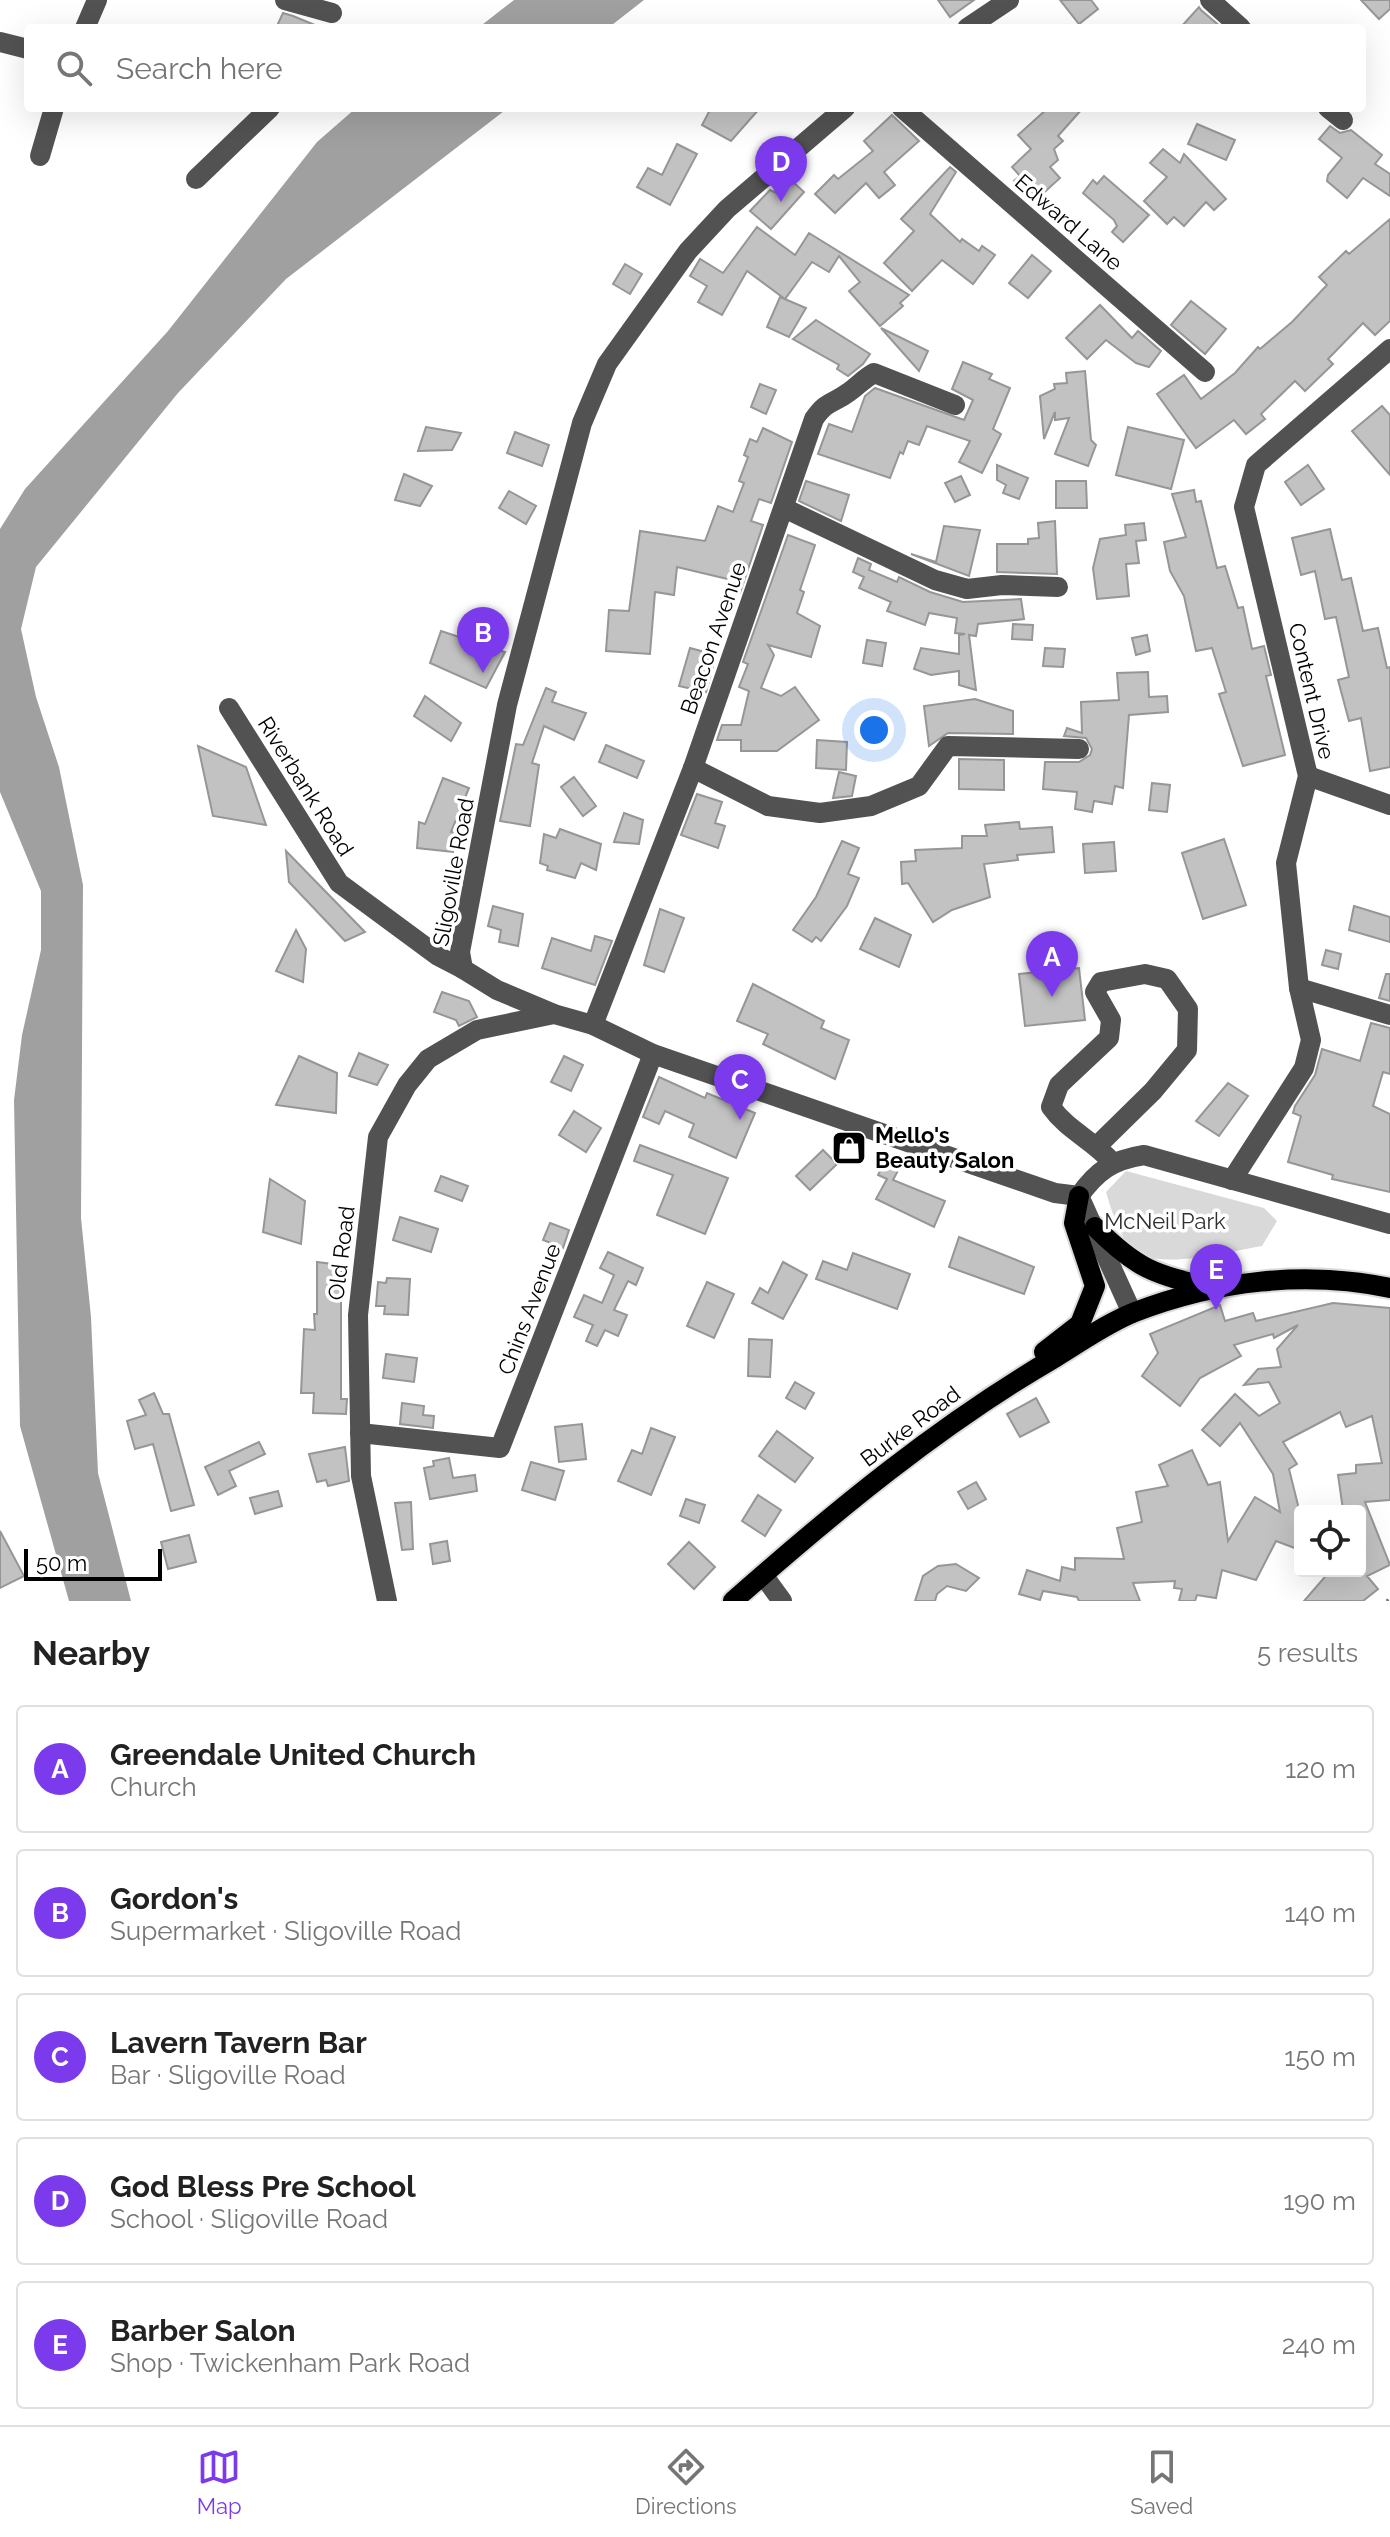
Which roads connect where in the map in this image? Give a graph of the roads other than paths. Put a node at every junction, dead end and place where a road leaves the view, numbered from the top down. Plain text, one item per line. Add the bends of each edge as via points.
1 (97, 0) edge
2 (285, 0) edge
3 (1009, 0) edge
4 (1210, 0) edge
5 (332, 14) edge
6 (87, 24) edge
7 (973, 24) edge
8 (1237, 24) edge
9 (0, 42) edge
10 (24, 48) edge
11 (53, 112) edge
12 (266, 112) edge
13 (840, 112) edge
14 (907, 112) edge
15 (40, 156) dead end
16 (196, 179) dead end
17 (1390, 349) edge
18 (1205, 372) dead end
19 (955, 405) dead end
20 (784, 508) junction
21 (1058, 587) dead end
22 (229, 708) dead end
23 (1079, 749) dead end
24 (693, 768) junction
25 (1308, 776) junction
26 (1390, 805) edge
27 (463, 969) junction
28 (1299, 988) junction
29 (554, 1014) junction
30 (1390, 1015) edge
31 (593, 1025) junction
32 (653, 1054) junction
33 (1098, 1145) junction
34 (1112, 1162) junction
35 (1232, 1180) junction
36 (1079, 1196) junction
37 (1390, 1224) edge
38 (1095, 1227) junction
39 (1213, 1288) junction
40 (1390, 1288) edge
41 (1132, 1313) junction
42 (998, 1391) junction
43 (360, 1433) junction
44 (763, 1575) junction
45 (387, 1601) edge
46 (733, 1601) edge
47 (782, 1601) edge

1 - 6 street
2 - 5 street
3 - 7 street
4 - 8 street
9 - 10 street
11 - 15 street
12 - 16 street
13 - 27 street, Sligoville Road via 727,209 688,251 607,364 582,423 507,705 460,952
14 - 18 street, Edward Lane
17 - 25 street, Content Drive via 1256,465 1244,507
19 - 20 street, Beacon Avenue via 874,373 858,380 814,419
20 - 21 street via 935,580 967,589
20 - 24 street, Beacon Avenue
22 - 27 street, Riverbank Road via 339,883
23 - 24 street via 948,746 919,786 871,806 820,813 768,806
24 - 31 street, Beacon Avenue
25 - 26 street
25 - 28 street, Content Drive via 1286,863
27 - 29 street, Sligoville Road via 478,981
28 - 30 street
28 - 35 street, Content Drive via 1311,1040 1304,1068
29 - 31 street, Sligoville Road
29 - 43 street, Old Road via 477,1030 428,1059 378,1137 358,1315
31 - 32 street, Sligoville Road
32 - 36 street, Sligoville Road via 886,1137 1055,1193
32 - 43 street, Chins Avenue via 500,1448
33 - 33 street via 1187,1050 1188,1009 1167,979 1125,976 1101,982 1095,992 1111,1020 1109,1038 1059,1085 1051,1107 1064,1126
33 - 34 street
34 - 35 street via 1144,1155
34 - 36 street
35 - 37 street
36 - 38 street
36 - 42 main road via 1074,1223 1095,1286 1091,1302 1080,1324
38 - 39 main road via 1147,1271
38 - 41 street
39 - 40 main road via 1282,1278
39 - 41 main road, Burke Road
41 - 42 main road, Burke Road
42 - 44 main road, Burke Road via 930,1438
43 - 45 street, Old Road via 361,1476
44 - 46 main road, Burke Road
44 - 47 street

